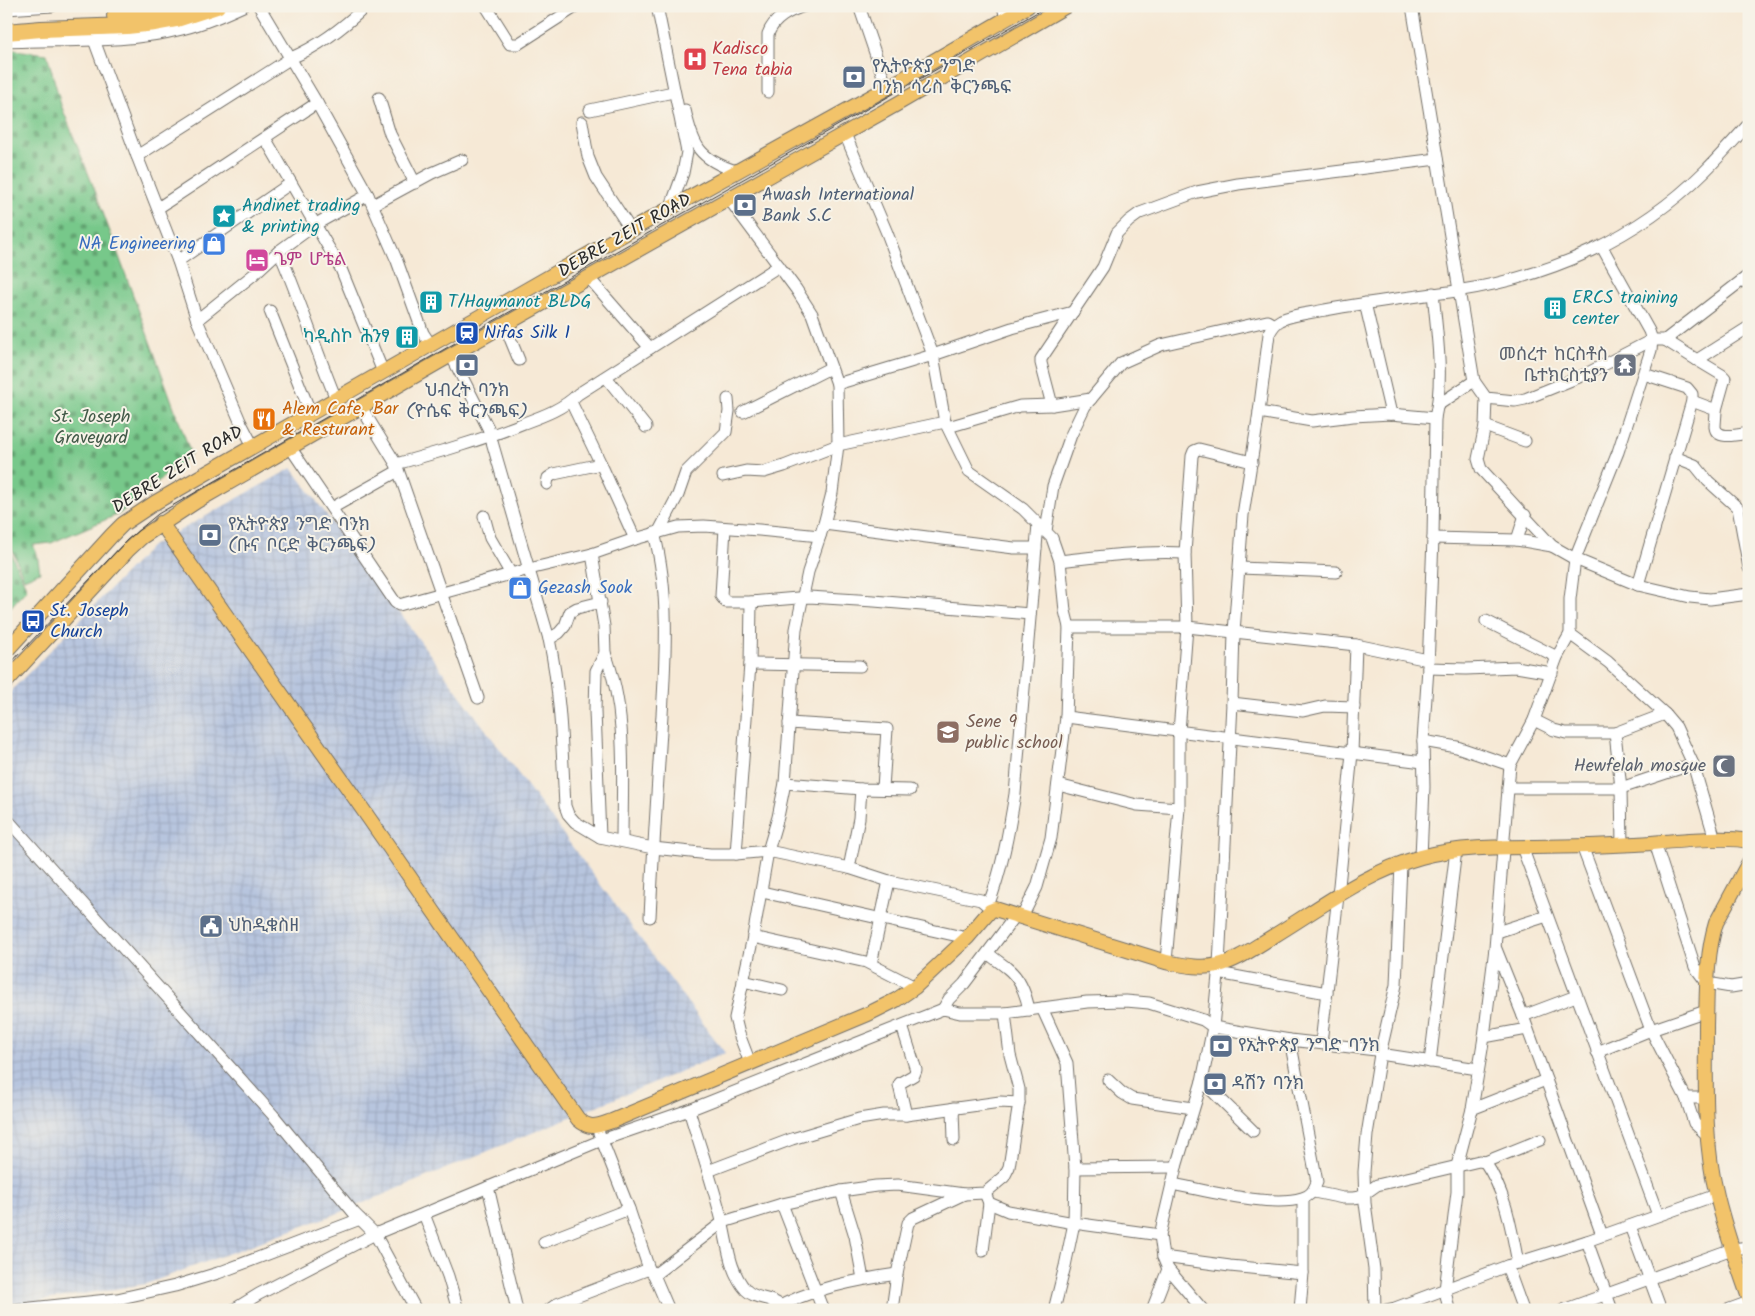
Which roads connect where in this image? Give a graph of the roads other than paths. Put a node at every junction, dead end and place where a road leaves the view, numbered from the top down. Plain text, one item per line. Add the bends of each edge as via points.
1 (52, 6) edge
2 (182, 6) edge
3 (217, 6) edge
4 (242, 6) edge
5 (259, 6) edge
6 (366, 6) edge
7 (486, 6) edge
8 (577, 6) edge
9 (657, 6) edge
10 (663, 6) edge
11 (804, 6) edge
12 (859, 6) edge
13 (1028, 6) edge
14 (1066, 6) edge
15 (1412, 6) edge
16 (6, 9) edge
17 (1004, 13) edge
18 (6, 21) edge
19 (6, 32) edge
20 (94, 40) junction
21 (6, 42) edge
22 (291, 58) junction
23 (674, 83) junction
24 (887, 88) junction
25 (768, 92) dead end
26 (380, 98) dead end
27 (317, 103) junction
28 (590, 110) dead end
29 (582, 122) dead end
30 (1749, 124) edge
31 (845, 134) junction
32 (265, 138) junction
33 (137, 156) junction
34 (1437, 159) junction
35 (462, 160) dead end
36 (736, 171) junction
37 (291, 183) junction
38 (415, 183) junction
39 (729, 198) junction
40 (371, 200) junction
41 (158, 208) junction
42 (670, 208) junction
43 (316, 224) junction
44 (631, 230) junction
45 (1602, 247) junction
46 (279, 251) junction
47 (178, 261) junction
48 (779, 266) junction
49 (1749, 275) edge
50 (589, 278) junction
51 (1458, 290) junction
52 (1433, 293) junction
53 (1365, 303) junction
54 (270, 310) dead end
55 (1073, 312) junction
56 (197, 320) junction
57 (1274, 325) junction
58 (505, 326) junction
59 (1749, 328) edge
60 (1652, 340) junction
61 (1665, 340) junction
62 (431, 345) junction
63 (650, 348) junction
64 (451, 355) junction
65 (933, 355) junction
66 (519, 360) dead end
67 (1697, 360) junction
68 (830, 368) junction
69 (382, 372) junction
70 (1644, 374) junction
71 (606, 377) junction
72 (1474, 381) junction
73 (837, 384) junction
74 (1486, 398) junction
75 (336, 399) junction
76 (728, 399) dead end
77 (1092, 399) junction
78 (1692, 401) junction
79 (571, 402) junction
80 (1052, 404) junction
81 (1438, 405) junction
82 (361, 407) junction
83 (1716, 410) junction
84 (743, 412) dead end
85 (1259, 412) junction
86 (311, 414) junction
87 (1391, 414) junction
88 (1435, 418) junction
89 (946, 425) junction
90 (1485, 426) junction
91 (646, 427) dead end
92 (1749, 433) edge
93 (490, 436) junction
94 (1525, 441) dead end
95 (838, 445) junction
96 (253, 446) junction
97 (290, 447) junction
98 (1675, 457) junction
99 (1252, 462) junction
100 (601, 464) junction
101 (397, 468) junction
102 (723, 476) dead end
103 (547, 484) dead end
104 (332, 508) junction
105 (1524, 515) junction
106 (484, 516) dead end
107 (161, 524) junction
108 (824, 524) junction
109 (725, 528) junction
110 (1042, 528) junction
111 (656, 533) junction
112 (820, 536) junction
113 (1433, 538) junction
114 (634, 539) junction
115 (1517, 540) junction
116 (1552, 546) junction
117 (1036, 548) junction
118 (1186, 552) junction
119 (592, 554) junction
120 (1575, 559) junction
121 (1060, 561) junction
122 (1240, 568) junction
123 (1749, 568) edge
124 (529, 569) junction
125 (1336, 572) dead end
126 (511, 574) junction
127 (1638, 585) junction
128 (442, 593) junction
129 (1749, 594) edge
130 (802, 598) junction
131 (601, 602) junction
132 (751, 602) junction
133 (1030, 614) junction
134 (1486, 621) dead end
135 (1069, 628) junction
136 (1187, 628) junction
137 (1234, 632) junction
138 (1570, 634) junction
139 (549, 639) junction
140 (1356, 645) junction
141 (6, 651) edge
142 (605, 653) junction
143 (1558, 658) junction
144 (750, 664) junction
145 (792, 664) junction
146 (1428, 664) junction
147 (860, 666) dead end
148 (1552, 673) junction
149 (6, 682) edge
150 (478, 698) dead end
151 (1232, 703) junction
152 (1354, 707) junction
153 (1665, 714) junction
154 (1066, 717) junction
155 (1534, 720) junction
156 (789, 723) junction
157 (1179, 732) junction
158 (1615, 733) junction
159 (1231, 738) junction
160 (1423, 742) junction
161 (1352, 752) junction
162 (1423, 762) junction
163 (1693, 764) junction
164 (1510, 765) junction
165 (785, 783) junction
166 (1058, 785) junction
167 (861, 788) junction
168 (883, 788) junction
169 (1508, 788) junction
170 (1621, 788) junction
171 (910, 790) dead end
172 (1179, 808) junction
173 (6, 818) edge
174 (600, 838) junction
175 (1715, 839) junction
176 (622, 840) junction
177 (1749, 842) edge
178 (1655, 843) junction
179 (1622, 845) junction
180 (1582, 846) junction
181 (1504, 847) junction
182 (1522, 847) junction
183 (653, 848) junction
184 (1456, 850) junction
185 (768, 851) junction
186 (736, 854) junction
187 (1421, 857) junction
188 (1749, 862) edge
189 (1401, 864) junction
190 (849, 868) junction
191 (889, 881) junction
192 (762, 892) junction
193 (1338, 896) junction
194 (989, 909) junction
195 (1019, 916) junction
196 (1547, 916) junction
197 (650, 917) dead end
198 (882, 919) junction
199 (1497, 932) junction
200 (753, 937) junction
201 (967, 938) junction
202 (1495, 948) junction
203 (988, 952) junction
204 (1166, 962) junction
205 (872, 964) junction
206 (1218, 969) junction
207 (743, 981) junction
208 (1706, 984) junction
209 (1749, 984) edge
210 (915, 987) junction
211 (782, 990) dead end
212 (1327, 993) junction
213 (1576, 996) junction
214 (1042, 1008) junction
215 (943, 1009) junction
216 (1029, 1010) junction
217 (1706, 1011) junction
218 (1005, 1013) junction
219 (1523, 1016) junction
220 (902, 1026) junction
221 (1214, 1027) junction
222 (1527, 1029) junction
223 (1651, 1030) junction
224 (1484, 1037) junction
225 (1290, 1040) junction
226 (1321, 1043) junction
227 (1597, 1052) junction
228 (1380, 1054) junction
229 (1430, 1062) junction
230 (750, 1063) junction
231 (1478, 1069) junction
232 (1108, 1080) dead end
233 (1546, 1080) junction
234 (1202, 1081) junction
235 (1686, 1098) junction
236 (1706, 1098) junction
237 (1019, 1103) junction
238 (953, 1108) junction
239 (1193, 1108) junction
240 (1472, 1109) junction
241 (689, 1110) junction
242 (906, 1115) junction
243 (596, 1127) junction
244 (1253, 1131) dead end
245 (1708, 1136) junction
246 (602, 1140) junction
247 (954, 1140) dead end
248 (1540, 1140) dead end
249 (1485, 1162) junction
250 (1457, 1166) junction
251 (1176, 1167) junction
252 (1075, 1168) junction
253 (708, 1171) junction
254 (1172, 1184) junction
255 (488, 1187) junction
256 (841, 1191) junction
257 (1314, 1192) junction
258 (1366, 1192) junction
259 (964, 1194) junction
260 (1716, 1195) junction
261 (987, 1198) junction
262 (1303, 1198) junction
263 (782, 1204) junction
264 (629, 1209) junction
265 (424, 1214) junction
266 (1658, 1215) junction
267 (360, 1219) junction
268 (723, 1222) junction
269 (1074, 1224) junction
270 (1630, 1226) junction
271 (375, 1234) junction
272 (1160, 1235) junction
273 (1602, 1235) junction
274 (1587, 1241) junction
275 (544, 1242) dead end
276 (1749, 1247) edge
277 (1732, 1249) junction
278 (983, 1251) dead end
279 (1163, 1256) junction
280 (1513, 1264) junction
281 (1168, 1269) junction
282 (652, 1272) junction
283 (1304, 1273) junction
284 (897, 1274) junction
285 (863, 1279) junction
286 (1650, 1279) junction
287 (1445, 1290) junction
288 (815, 1292) junction
289 (1607, 1294) junction
290 (1749, 1298) edge
291 (1749, 1302) edge
292 (776, 1308) edge
293 (12, 1310) edge
294 (233, 1310) edge
295 (416, 1310) edge
296 (458, 1310) edge
297 (517, 1310) edge
298 (549, 1310) edge
299 (669, 1310) edge
300 (823, 1310) edge
301 (892, 1310) edge
302 (1054, 1310) edge
303 (1152, 1310) edge
304 (1203, 1310) edge
305 (1300, 1310) edge
306 (1375, 1310) edge
307 (1386, 1310) edge
308 (1449, 1310) edge
309 (1523, 1310) edge
310 (1563, 1310) edge
311 (1612, 1310) edge
312 (1661, 1310) edge
313 (1727, 1310) edge

1 - 16 street
2 - 18 highway via 123,16
3 - 19 highway via 155,23
4 - 20 street via 182,30
5 - 22 street
6 - 22 street via 349,22
7 - 8 street via 510,44 518,44
9 - 23 street
10 - 23 street
11 - 25 street via 771,25 768,34
12 - 24 street
13 - 17 main road, DEBRE ZEIT ROAD
14 - 31 main road, DEBRE ZEIT ROAD
15 - 34 street
17 - 24 main road, DEBRE ZEIT ROAD
20 - 21 street
20 - 33 street
22 - 27 street
22 - 33 street
23 - 28 street
23 - 36 street via 693,141 714,163
23 - 42 street via 687,152
24 - 36 main road, DEBRE ZEIT ROAD
26 - 38 street via 390,134
27 - 32 street
27 - 40 street
29 - 44 street via 588,157 596,177
30 - 45 street via 1679,195 1629,232
31 - 39 main road, DEBRE ZEIT ROAD
31 - 65 street
32 - 37 street
32 - 41 street
33 - 41 street
34 - 51 street
34 - 55 street via 1238,184 1197,192 1140,213 1117,232 1103,267
35 - 38 street
36 - 42 main road, DEBRE ZEIT ROAD
37 - 43 street
37 - 47 street
38 - 40 street
39 - 48 street
39 - 50 main road, DEBRE ZEIT ROAD
40 - 43 street
40 - 62 street via 423,333
41 - 47 street
42 - 44 main road, DEBRE ZEIT ROAD
43 - 46 street
43 - 69 street via 342,269
44 - 62 main road, DEBRE ZEIT ROAD
45 - 51 street via 1543,269
45 - 60 street
46 - 56 street
46 - 75 street
47 - 56 street
48 - 63 street
48 - 68 street via 812,314
49 - 61 street
50 - 58 main road, DEBRE ZEIT ROAD
50 - 63 street
51 - 52 street
51 - 72 street
52 - 53 street
52 - 81 street
53 - 57 street via 1298,315
53 - 87 street
54 - 86 street
55 - 65 street via 1012,328
55 - 80 street via 1041,359
56 - 96 street
57 - 77 street via 1267,321 1161,345 1121,363
57 - 85 street via 1267,340
58 - 64 main road, DEBRE ZEIT ROAD
58 - 66 street
59 - 67 street
60 - 61 street
60 - 70 street
60 - 74 street via 1584,375 1525,400
61 - 67 street
62 - 69 main road, DEBRE ZEIT ROAD
63 - 71 street
64 - 82 main road, DEBRE ZEIT ROAD
64 - 93 street
65 - 73 street
65 - 89 street
67 - 83 street via 1725,378
68 - 73 street
68 - 84 street
69 - 75 main road, DEBRE ZEIT ROAD
70 - 78 street via 1688,388
70 - 120 street via 1618,452
71 - 79 street
71 - 91 street
72 - 74 street
72 - 81 street
73 - 95 street
74 - 90 street
75 - 86 main road, DEBRE ZEIT ROAD
76 - 111 street via 726,432 686,472 678,495
77 - 80 street
77 - 110 street via 1085,406 1061,460
78 - 83 street
78 - 98 street
79 - 93 street
79 - 100 street
80 - 89 street via 1020,406
81 - 88 street
82 - 97 main road, DEBRE ZEIT ROAD
82 - 101 street
83 - 92 street via 1717,432 1722,435
85 - 87 street via 1312,421
85 - 99 street
86 - 96 main road, DEBRE ZEIT ROAD
87 - 88 street
88 - 113 street
89 - 95 street
89 - 110 street via 969,471 1023,509
90 - 94 street
90 - 105 street via 1478,460 1481,469
93 - 101 street
93 - 124 street
95 - 102 street via 764,472 746,471
95 - 108 street
96 - 141 main road, DEBRE ZEIT ROAD via 123,524
97 - 104 street
97 - 107 main road, DEBRE ZEIT ROAD
98 - 123 street via 1695,465 1738,508
98 - 127 street
99 - 118 street via 1198,449 1194,451
99 - 122 street via 1243,515
100 - 103 street via 554,474 548,478
100 - 114 street
101 - 104 street
101 - 128 street
104 - 128 street via 395,602 403,605
105 - 115 street
105 - 116 street
106 - 126 street via 490,538
107 - 149 main road, DEBRE ZEIT ROAD via 127,551
107 - 243 main road via 578,1119 585,1125
108 - 112 street
108 - 117 street
109 - 111 street via 678,527
109 - 112 street
109 - 132 street via 721,596 726,602
110 - 117 street
110 - 121 street via 1055,544
111 - 114 street
111 - 183 street via 663,579 665,659
112 - 130 street
113 - 115 street
113 - 146 street
114 - 119 street
115 - 116 street
116 - 120 street
117 - 133 street
118 - 121 street via 1106,555
118 - 136 street
119 - 124 street
119 - 131 street
120 - 127 street
120 - 138 street
121 - 135 street via 1064,611
122 - 125 street
122 - 137 street
124 - 126 street
124 - 139 street
126 - 128 street
127 - 129 street via 1702,599
128 - 150 street
130 - 132 street
130 - 133 street
130 - 145 street
131 - 139 street via 570,612 565,626
131 - 142 street
132 - 144 street
133 - 194 street via 1015,794
134 - 143 street
135 - 136 street
135 - 154 street
136 - 137 street
136 - 157 street
137 - 140 street
137 - 151 street
138 - 143 street
138 - 153 street via 1608,662
139 - 174 street via 561,720 565,806 575,822
140 - 146 street
140 - 152 street
142 - 174 street via 596,671
142 - 176 street via 612,670 622,733
143 - 148 street
144 - 145 street
144 - 186 street
145 - 147 street
145 - 156 street
146 - 148 street via 1466,669 1516,667
146 - 160 street
148 - 155 street
151 - 152 street via 1303,710 1325,706
151 - 159 street
152 - 161 street
153 - 158 street
153 - 163 street via 1676,727
154 - 157 street
154 - 166 street
155 - 158 street via 1566,733
155 - 164 street
156 - 165 street
156 - 168 street via 887,729
157 - 159 street
157 - 172 street
158 - 170 street
159 - 161 street
159 - 206 street
160 - 162 street
160 - 164 street via 1457,747
161 - 162 street
161 - 193 street
162 - 187 street
163 - 170 street
163 - 175 street
164 - 169 street
165 - 167 street
165 - 185 street
166 - 172 street via 1137,805
166 - 195 street via 1051,838 1037,888
167 - 168 street
167 - 190 street
168 - 171 street
169 - 170 street
169 - 181 street
170 - 179 street
172 - 204 street
173 - 267 street via 273,1115
174 - 176 street
175 - 177 main road
175 - 178 main road
176 - 183 street
178 - 179 main road
178 - 208 street via 1690,954
179 - 180 main road
180 - 182 main road
180 - 223 street
181 - 182 main road
181 - 184 main road
181 - 199 street
182 - 196 street
183 - 186 street
183 - 197 street
184 - 187 main road
184 - 229 street
185 - 186 street
185 - 190 street
185 - 192 street
187 - 189 main road
188 - 208 main road via 1716,923
189 - 193 main road
189 - 228 street via 1396,985
190 - 191 street
191 - 194 street via 981,900
191 - 198 street
192 - 198 street
192 - 200 street
193 - 206 main road
193 - 212 street
194 - 195 main road
194 - 201 main road
195 - 203 street
195 - 204 main road
196 - 199 street
196 - 213 street
198 - 201 street
198 - 205 street
199 - 202 street
200 - 205 street
200 - 207 street
201 - 210 main road
202 - 219 street
202 - 224 street
203 - 215 street
203 - 216 street via 1020,983
204 - 206 main road
205 - 210 street
206 - 212 street
206 - 221 street
207 - 211 street
207 - 230 street via 735,1018
208 - 209 street
208 - 217 main road
210 - 230 main road via 868,1014
212 - 226 street
213 - 219 street
213 - 227 street
214 - 216 street
214 - 221 street via 1087,1002 1149,1003 1203,1020
214 - 252 street via 1067,1063
215 - 218 street
215 - 220 street
216 - 218 street
217 - 223 street
217 - 236 main road
218 - 237 street
219 - 222 street
220 - 241 street
220 - 242 street via 916,1070 899,1085
221 - 225 street
221 - 234 street
222 - 224 street
222 - 233 street
223 - 227 street
223 - 235 street
224 - 231 street
225 - 226 street
225 - 257 street via 1317,1182
226 - 228 street via 1376,1050
227 - 266 street
228 - 229 street
228 - 258 street via 1367,1135
229 - 231 street
230 - 243 main road
231 - 240 street
232 - 239 street via 1132,1099
233 - 240 street
233 - 273 street
234 - 239 street
234 - 244 street
235 - 236 street
235 - 245 street via 1694,1123
236 - 245 main road
237 - 238 street
237 - 261 street via 1009,1167
238 - 242 street
238 - 247 street
239 - 251 street
240 - 250 street
241 - 246 street
241 - 253 street
242 - 253 street via 859,1119
243 - 246 street
245 - 260 main road
246 - 255 street
246 - 264 street
248 - 249 street
249 - 250 street
249 - 280 street via 1507,1207
250 - 258 street via 1377,1185
250 - 287 street via 1457,1192
251 - 252 street
251 - 254 street
252 - 269 street
253 - 268 street
254 - 262 street via 1269,1201
254 - 272 street
255 - 265 street
255 - 297 street
256 - 259 street via 898,1185
256 - 263 street
256 - 285 street via 855,1236
257 - 258 street via 1343,1198 1360,1197
257 - 262 street
258 - 306 street
259 - 261 street
259 - 284 street via 908,1222
260 - 266 street
260 - 277 main road
261 - 269 street via 1008,1211
261 - 278 street
262 - 283 street
263 - 268 street
263 - 288 street
264 - 275 street
264 - 282 street
265 - 271 street
265 - 296 street
266 - 270 street
267 - 271 street
267 - 293 street via 175,1286 117,1299
268 - 282 street
268 - 292 street via 732,1264 740,1281 757,1297 773,1300
269 - 272 street
269 - 302 street
270 - 273 street
270 - 286 street
271 - 294 street
271 - 295 street
272 - 279 street
273 - 274 street
274 - 280 street
274 - 289 street
276 - 277 street
277 - 286 street
277 - 290 main road
279 - 281 street
279 - 283 street
280 - 287 street
280 - 309 street
281 - 303 street
281 - 304 street
282 - 298 street via 557,1304
282 - 299 street
283 - 305 street
284 - 285 street
284 - 301 street
285 - 288 street
286 - 289 street
286 - 312 street
287 - 307 street
287 - 308 street
288 - 292 street
288 - 300 street
289 - 310 street
289 - 311 street
291 - 313 street

